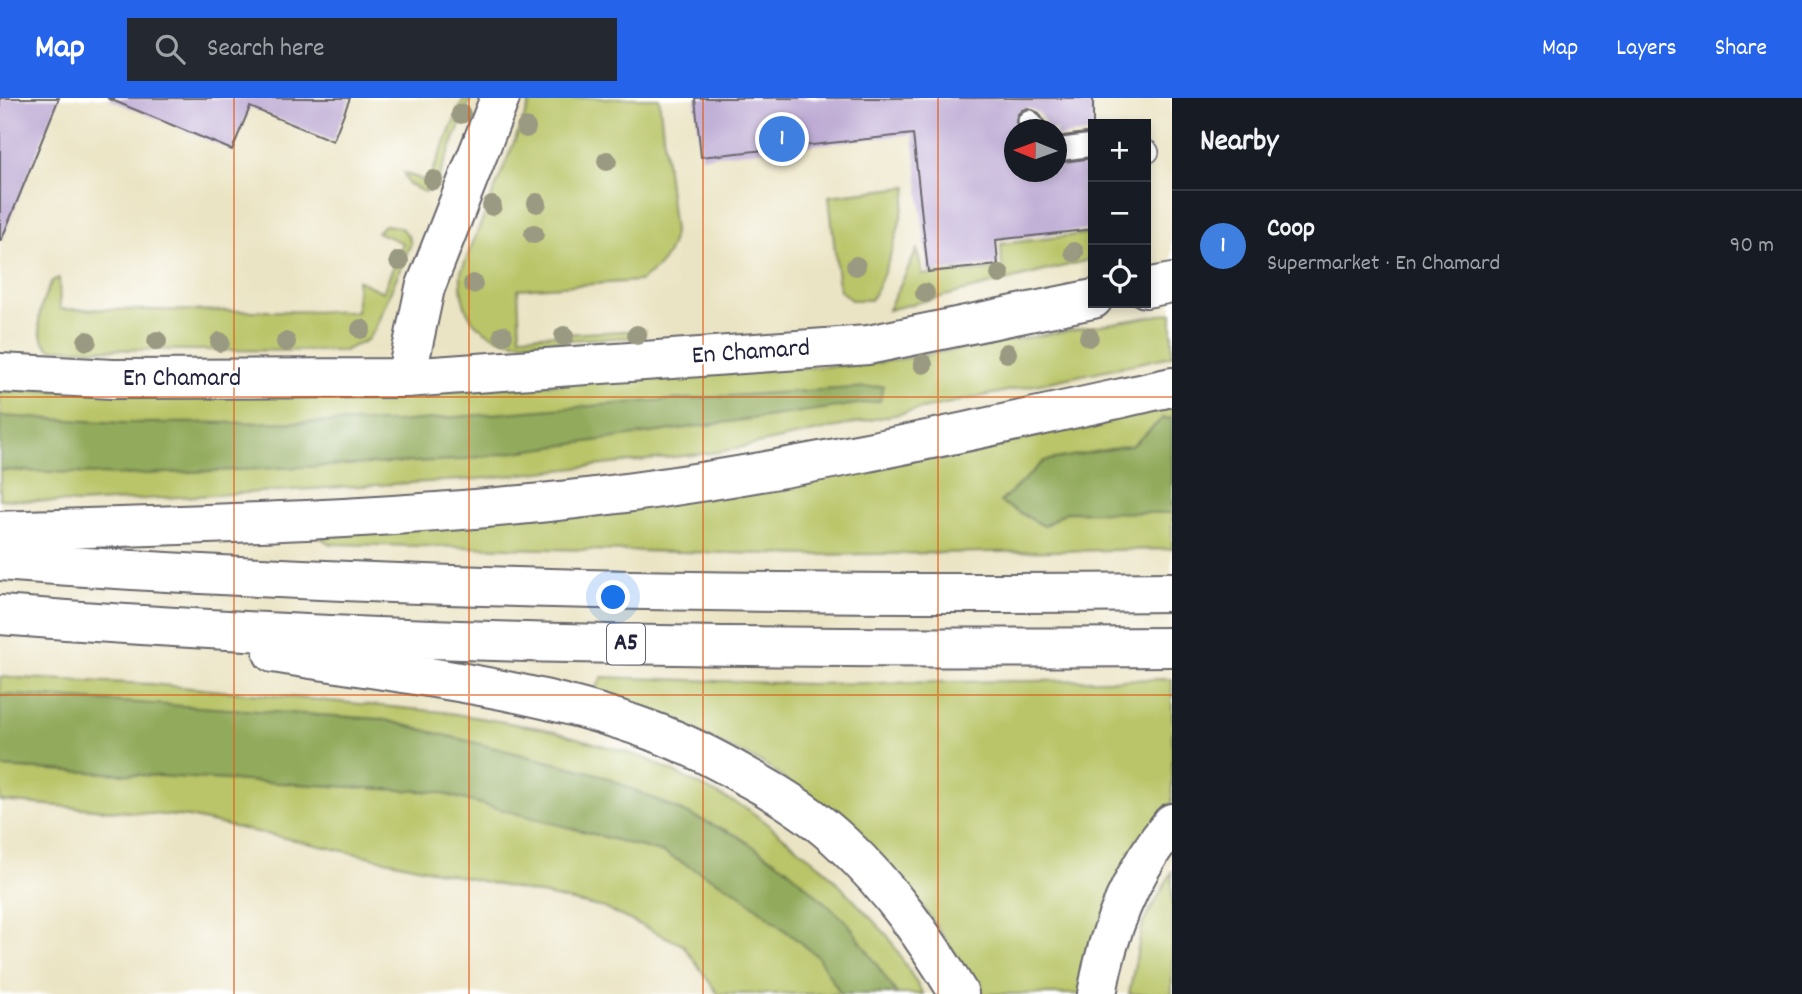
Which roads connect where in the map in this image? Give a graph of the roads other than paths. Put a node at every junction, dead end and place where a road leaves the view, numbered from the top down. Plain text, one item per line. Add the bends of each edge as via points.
1 (500, 98) edge
2 (1088, 146) edge
3 (1067, 149) edge
4 (1172, 283) edge
5 (1151, 287) edge
6 (1088, 300) edge
7 (0, 373) edge
8 (405, 378) junction
9 (1172, 387) edge
10 (0, 531) edge
11 (0, 561) edge
12 (1172, 592) edge
13 (0, 615) edge
14 (81, 621) junction
15 (1172, 647) edge
16 (1172, 823) edge
17 (959, 994) edge
18 (1097, 994) edge

1 - 8 main road via 425,288
2 - 3 lane
4 - 5 main road
6 - 8 main road, En Chamard via 867,345
7 - 8 main road, En Chamard via 113,379
9 - 10 main road via 832,460 595,497 324,520
11 - 12 main road, A5 via 576,589
13 - 14 main road, A5
14 - 15 main road, A5 via 580,643
14 - 17 main road via 544,698 651,730 765,786 841,842 909,917
16 - 18 main road via 1137,872 1117,914

